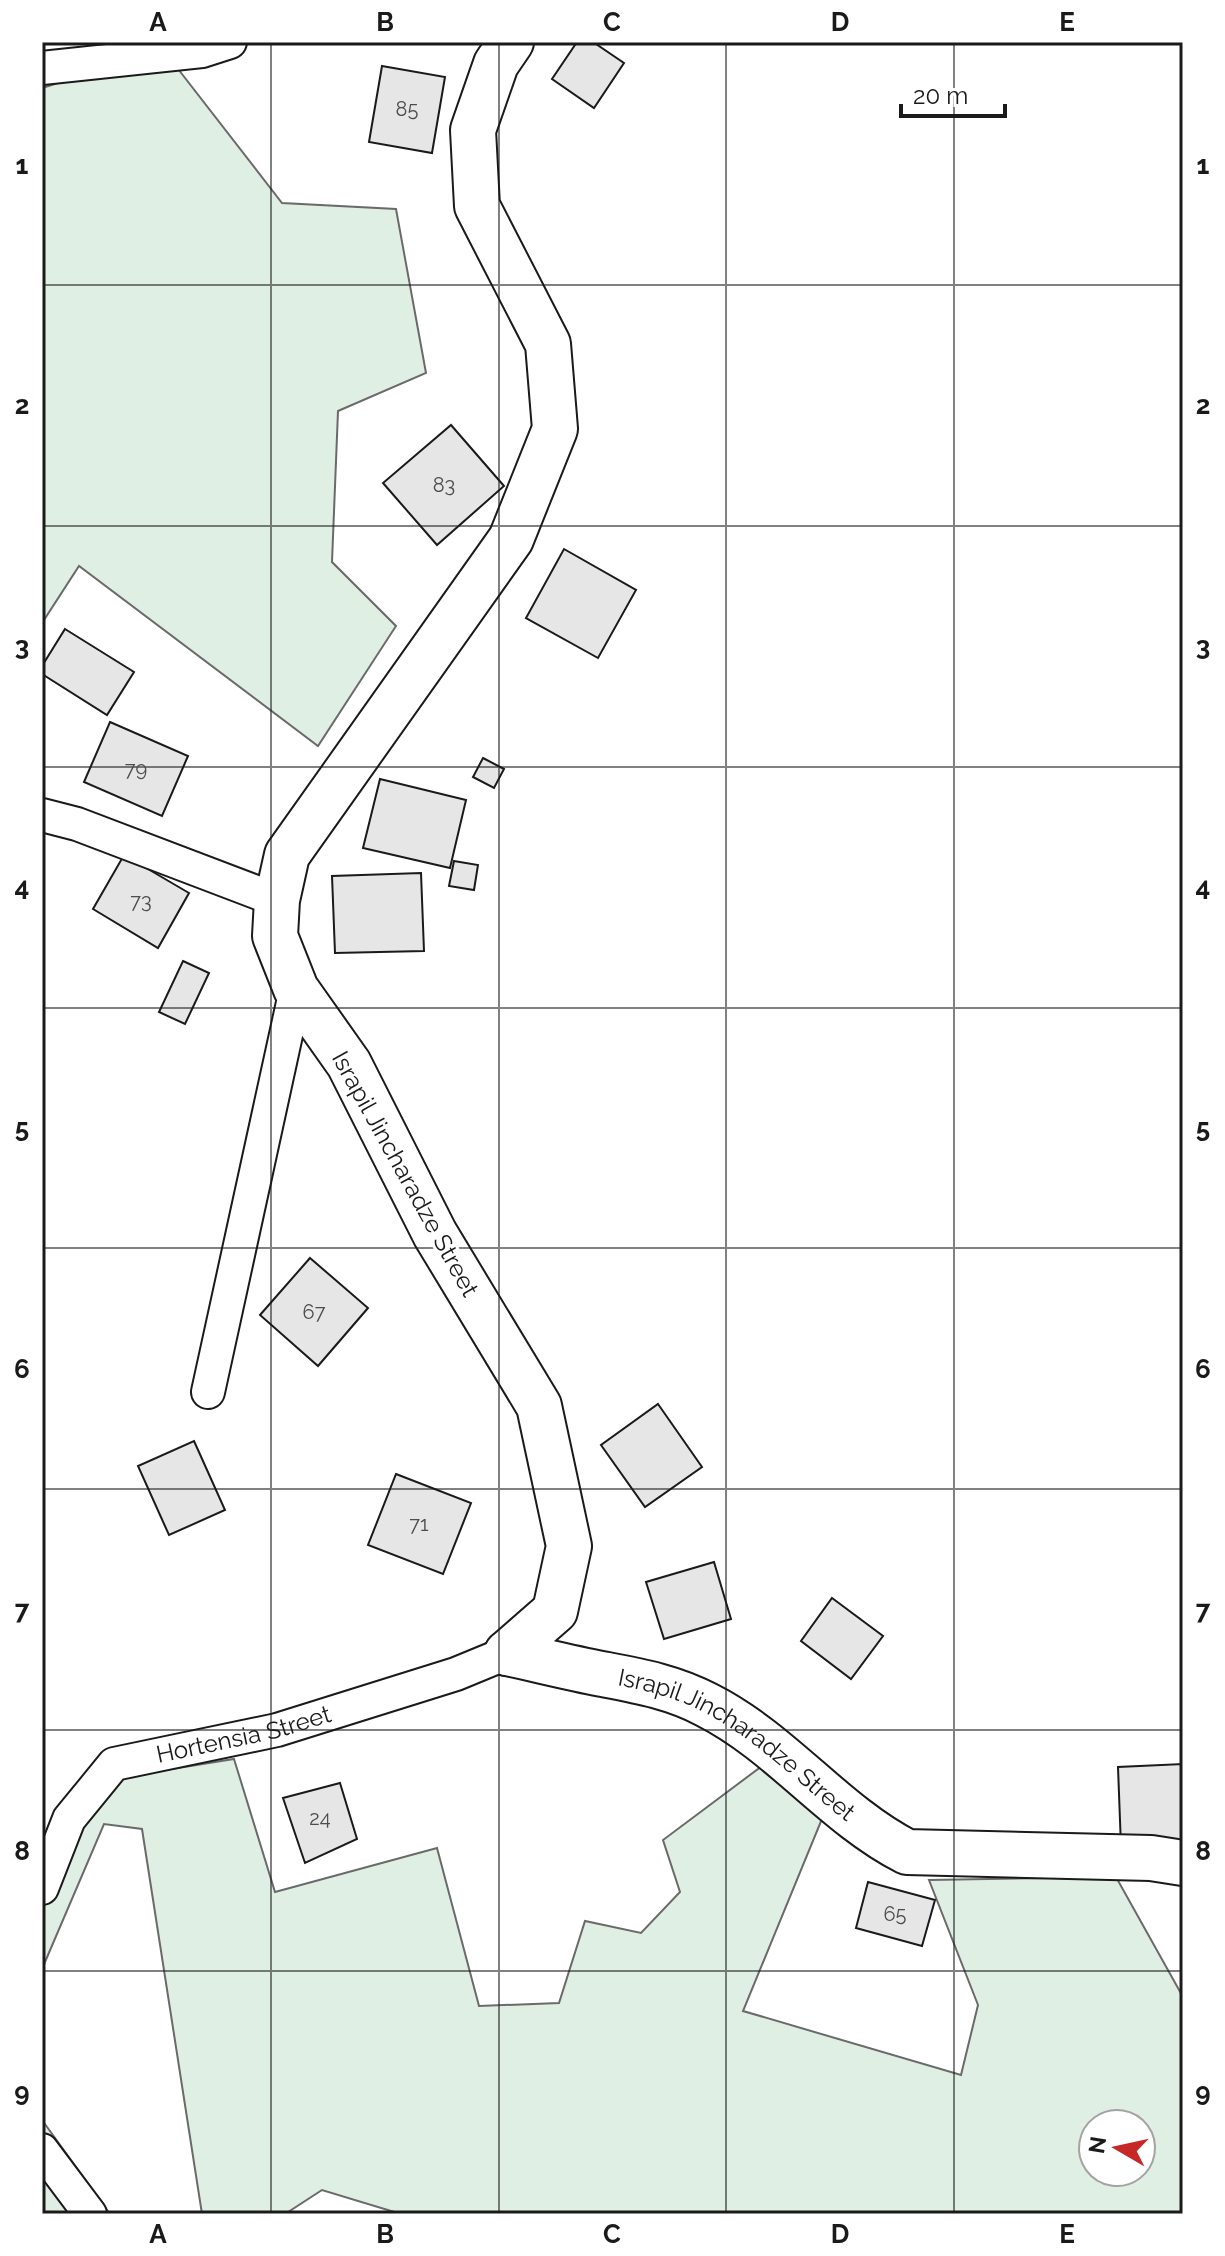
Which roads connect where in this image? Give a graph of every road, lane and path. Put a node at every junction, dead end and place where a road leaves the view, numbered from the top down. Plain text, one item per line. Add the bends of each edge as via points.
1 (230, 42) edge
2 (511, 42) edge
3 (42, 68) edge
4 (42, 815) edge
5 (277, 900) junction
6 (296, 989) junction
7 (208, 1392) dead end
8 (507, 1653) junction
9 (1172, 1866) edge
10 (42, 1888) edge
11 (42, 2150) edge
12 (90, 2214) edge

1 - 3 street via 202,51
2 - 5 street, Israpil Jincharadze Street via 496,64 473,130 477,206 548,344 555,429 511,539 287,855
4 - 5 street
5 - 6 street, Israpil Jincharadze Street via 275,936
6 - 7 street
6 - 8 street, Israpil Jincharadze Street via 349,1064 435,1234 539,1406 569,1546 555,1611
8 - 9 street, Israpil Jincharadze Street via 648,1682 708,1705 776,1751 879,1838 907,1852
8 - 10 street, Hortensia Street via 277,1730 114,1764 69,1819
11 - 12 street

